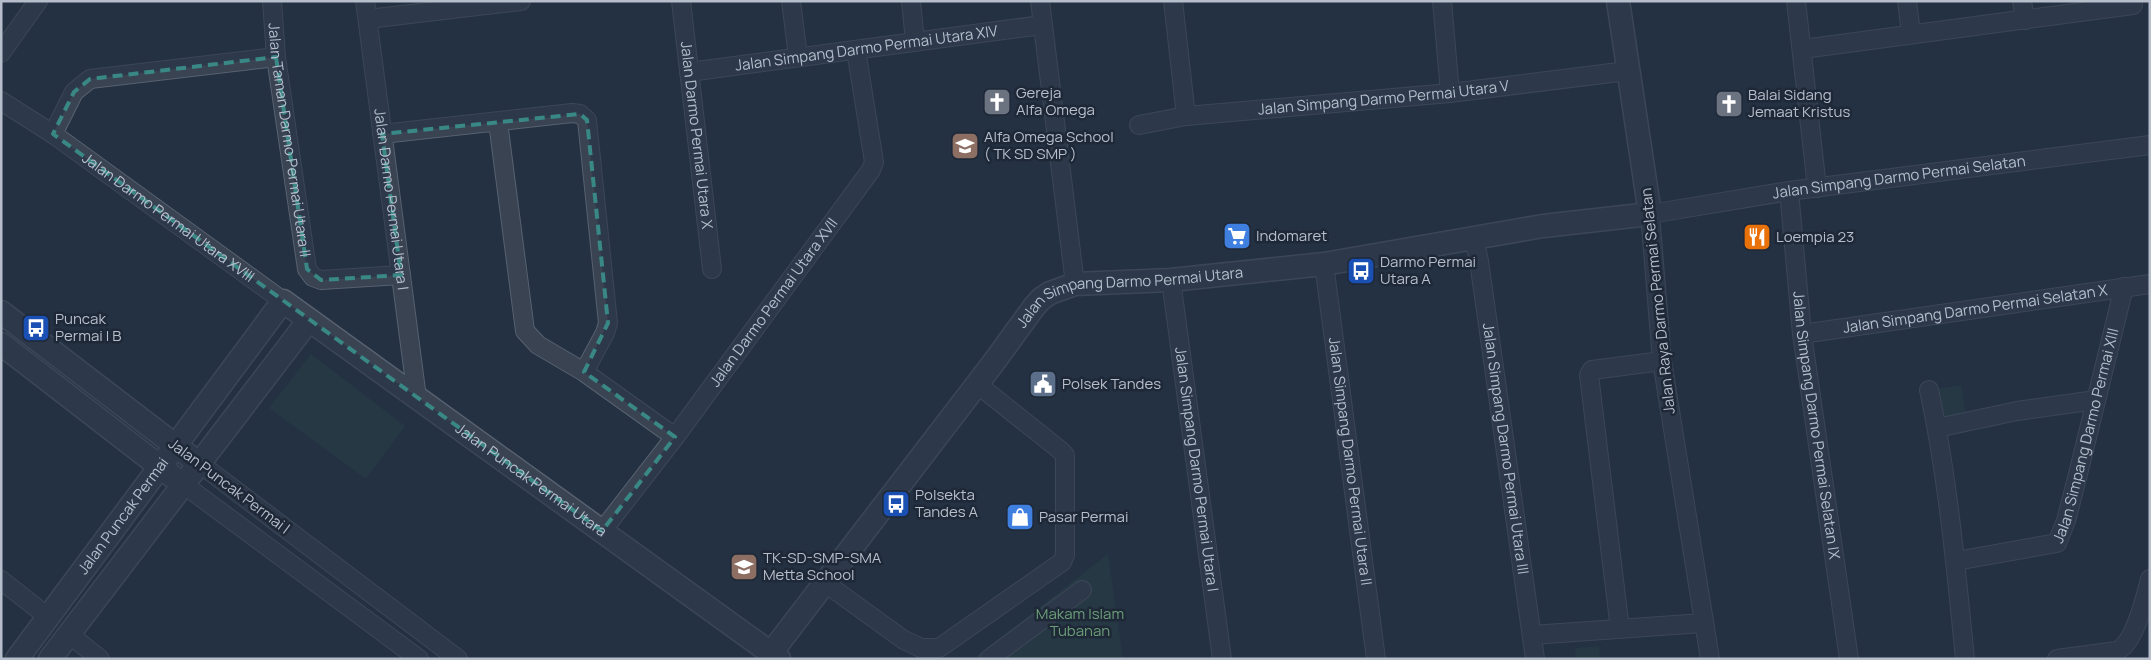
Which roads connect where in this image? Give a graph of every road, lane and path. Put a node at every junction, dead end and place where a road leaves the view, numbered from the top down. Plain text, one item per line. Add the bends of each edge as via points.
1 (38, 1) edge
2 (272, 1) edge
3 (365, 1) edge
4 (521, 1) edge
5 (681, 1) edge
6 (791, 1) edge
7 (911, 1) edge
8 (1040, 1) edge
9 (1173, 1) edge
10 (1442, 1) edge
11 (1618, 1) edge
12 (1796, 1) edge
13 (1907, 1) edge
14 (2022, 1) edge
15 (2132, 1) edge
16 (486, 3) edge
17 (368, 19) junction
18 (2025, 20) junction
19 (1042, 26) junction
20 (1911, 34) junction
21 (916, 42) junction
22 (1803, 49) junction
23 (856, 50) junction
24 (1, 53) edge
25 (276, 57) junction
26 (798, 57) junction
27 (1627, 70) junction
28 (689, 72) junction
29 (1450, 93) junction
30 (1, 101) edge
31 (1186, 116) junction
32 (498, 122) junction
33 (1139, 125) dead end
34 (53, 134) junction
35 (382, 134) junction
36 (2150, 145) edge
37 (1817, 188) junction
38 (1789, 191) junction
39 (1650, 214) junction
40 (1474, 239) junction
41 (1324, 264) junction
42 (712, 269) dead end
43 (401, 275) junction
44 (1171, 280) junction
45 (1076, 284) junction
46 (2150, 284) edge
47 (2124, 287) junction
48 (283, 301) junction
49 (1, 312) edge
50 (309, 320) junction
51 (1802, 334) junction
52 (1, 344) edge
53 (1662, 361) junction
54 (584, 372) junction
55 (977, 384) junction
56 (1929, 390) dead end
57 (416, 398) junction
58 (2096, 400) junction
59 (1937, 428) junction
60 (675, 437) junction
61 (177, 446) junction
62 (200, 463) junction
63 (160, 466) junction
64 (183, 484) junction
65 (602, 531) junction
66 (1956, 561) junction
67 (2150, 579) edge
68 (1, 580) edge
69 (825, 583) junction
70 (1082, 590) dead end
71 (48, 617) junction
72 (1703, 623) junction
73 (1620, 629) junction
74 (69, 634) junction
75 (1532, 635) junction
76 (775, 656) edge
77 (17, 659) edge
78 (50, 659) edge
79 (100, 659) edge
80 (419, 659) edge
81 (458, 659) edge
82 (989, 659) edge
83 (1222, 659) edge
84 (1376, 659) edge
85 (1535, 659) edge
86 (1710, 659) edge
87 (1849, 659) edge
88 (1965, 659) edge
89 (2057, 659) edge

1 - 24 street
2 - 25 street, Jalan Taman Darmo Permai Utara II
3 - 17 street, Jalan Darmo Permai Utara I
4 - 16 street
5 - 28 street, Jalan Darmo Permai Utara X
6 - 26 street
7 - 21 street
8 - 19 street
9 - 31 street
10 - 29 street
11 - 27 street, Jalan Raya Darmo Permai Selatan
12 - 22 street
13 - 20 street
14 - 18 street
15 - 18 street via 2133,5
16 - 17 street
17 - 35 street, Jalan Darmo Permai Utara I
18 - 20 street
19 - 21 street, Jalan Simpang Darmo Permai Utara XIV
19 - 45 street
20 - 22 street
21 - 23 street, Jalan Simpang Darmo Permai Utara XIV
22 - 37 street
23 - 26 street, Jalan Simpang Darmo Permai Utara XIV
23 - 60 street, Jalan Darmo Permai Utara XVII via 874,162 871,170
25 - 34 street via 90,79 74,92
25 - 43 street, Jalan Taman Darmo Permai Utara II via 307,268 313,277 321,280
26 - 28 street, Jalan Simpang Darmo Permai Utara XIV
27 - 29 street, Jalan Simpang Darmo Permai Utara V
27 - 39 street, Jalan Raya Darmo Permai Selatan
28 - 42 street, Jalan Darmo Permai Utara X
29 - 31 street, Jalan Simpang Darmo Permai Utara V
30 - 34 street, Jalan Darmo Permai Utara XVIII
31 - 33 street, Jalan Simpang Darmo Permai Utara V
32 - 35 street
32 - 54 street via 525,331 538,345
32 - 54 street via 572,113 580,114 586,120 608,322
34 - 48 street, Jalan Darmo Permai Utara XVIII
35 - 43 street, Jalan Darmo Permai Utara I
36 - 37 street, Jalan Simpang Darmo Permai Selatan
37 - 38 street, Jalan Simpang Darmo Permai Selatan
38 - 39 street, Jalan Simpang Darmo Permai Selatan
38 - 51 street, Jalan Simpang Darmo Permai Selatan IX
39 - 40 street, Jalan Simpang Darmo Permai Utara via 1543,226
39 - 53 street, Jalan Raya Darmo Permai Selatan
40 - 41 street, Jalan Simpang Darmo Permai Utara
40 - 75 street, Jalan Simpang Darmo Permai Utara III via 1506,440
41 - 44 street, Jalan Simpang Darmo Permai Utara
41 - 84 street, Jalan Simpang Darmo Permai Utara II
43 - 57 street, Jalan Darmo Permai Utara I
44 - 45 street, Jalan Simpang Darmo Permai Utara
44 - 83 street, Jalan Simpang Darmo Permai Utara I
45 - 55 street, Jalan Simpang Darmo Permai Utara via 1041,298
46 - 47 street, Jalan Simpang Darmo Permai Selatan X
47 - 51 street, Jalan Simpang Darmo Permai Selatan X
47 - 58 street, Jalan Simpang Darmo Permai XIII
48 - 50 street, Jalan Puncak Permai Utara
48 - 61 street, Jalan Puncak Permai
49 - 61 street, Jalan Puncak Permai I
50 - 57 street, Jalan Puncak Permai Utara
50 - 62 street, Jalan Puncak Permai
51 - 87 street, Jalan Simpang Darmo Permai Selatan IX
52 - 63 street, Jalan Puncak Permai I
53 - 72 street, Jalan Raya Darmo Permai Selatan
53 - 73 street via 1592,370 1589,375
54 - 60 street
55 - 69 street, Jalan Simpang Darmo Permai Utara
55 - 69 street via 1065,455 1065,555 1062,562 939,648 929,650 904,640
56 - 59 street
57 - 65 street, Jalan Puncak Permai Utara
58 - 59 street via 2017,411
58 - 66 street, Jalan Simpang Darmo Permai XIII via 2075,488 2057,543
59 - 66 street
60 - 65 street, Jalan Darmo Permai Utara XVII
61 - 62 street, Jalan Puncak Permai I
61 - 63 street, Jalan Puncak Permai
62 - 64 street, Jalan Puncak Permai
62 - 81 street, Jalan Puncak Permai I
63 - 64 street, Jalan Puncak Permai I
63 - 71 street, Jalan Puncak Permai
64 - 74 street, Jalan Puncak Permai
64 - 80 street, Jalan Puncak Permai I
65 - 76 street, Jalan Puncak Permai Utara
66 - 88 street
67 - 89 street via 2135,626 2124,648
68 - 71 street
69 - 76 street, Jalan Simpang Darmo Permai Utara
70 - 82 street
71 - 77 street, Jalan Puncak Permai
72 - 73 street
72 - 86 street, Jalan Raya Darmo Permai Selatan
73 - 75 street
74 - 78 street, Jalan Puncak Permai
74 - 79 street
75 - 85 street, Jalan Simpang Darmo Permai Utara III

